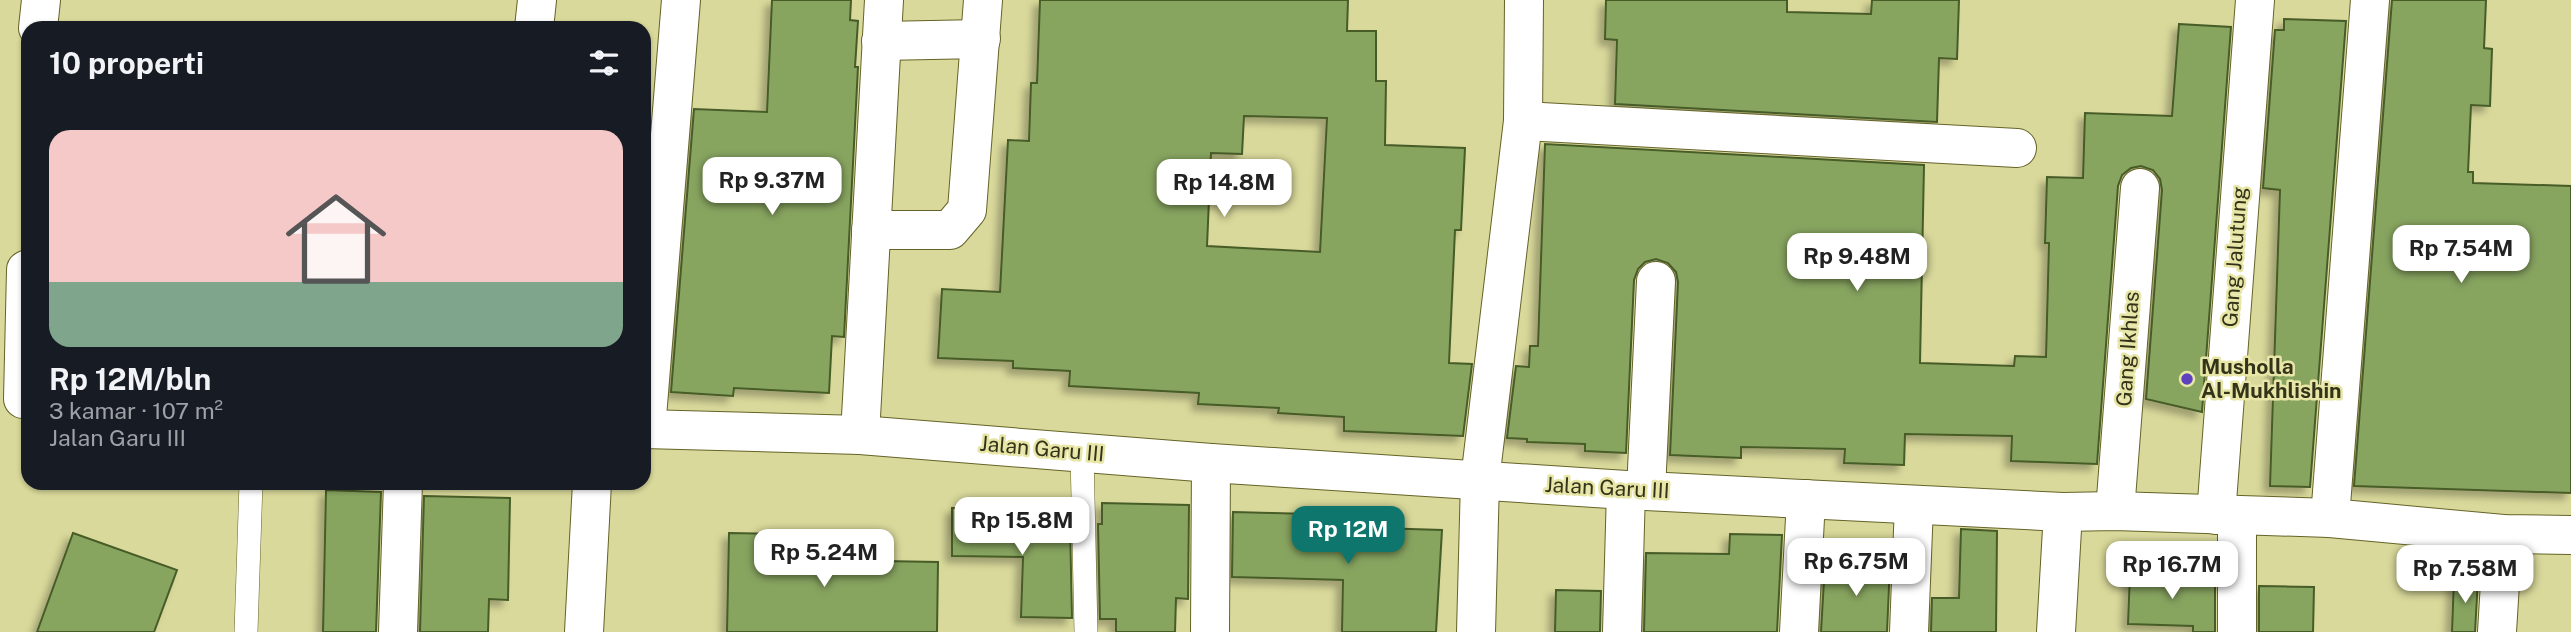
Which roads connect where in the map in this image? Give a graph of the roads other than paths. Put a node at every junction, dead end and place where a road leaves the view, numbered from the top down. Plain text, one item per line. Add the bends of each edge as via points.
1 (41, 0) edge
2 (537, 0) edge
3 (681, 0) edge
4 (884, 0) edge
5 (983, 0) edge
6 (1524, 0) edge
7 (2255, 0) edge
8 (2370, 0) edge
9 (39, 21) edge
10 (535, 21) edge
11 (981, 38) junction
12 (881, 41) junction
13 (1523, 121) junction
14 (2017, 148) dead end
15 (2140, 188) dead end
16 (871, 230) junction
17 (1656, 281) dead end
18 (21, 341) edge
19 (651, 358) edge
20 (17, 398) edge
21 (651, 429) edge
22 (860, 435) junction
23 (1082, 453) junction
24 (1211, 463) junction
25 (1480, 480) junction
26 (251, 490) edge
27 (403, 490) edge
28 (592, 490) edge
29 (1636, 490) junction
30 (1806, 499) junction
31 (1914, 505) junction
32 (2115, 511) junction
33 (2063, 512) junction
34 (2227, 515) junction
35 (2330, 518) junction
36 (2503, 534) junction
37 (2571, 535) edge
38 (246, 632) edge
39 (398, 632) edge
40 (584, 632) edge
41 (1086, 632) edge
42 (1210, 632) edge
43 (1476, 632) edge
44 (1622, 632) edge
45 (1799, 632) edge
46 (1909, 632) edge
47 (2056, 632) edge
48 (2237, 632) edge
49 (2497, 632) edge

1 - 9 street
2 - 10 street
3 - 19 street
4 - 12 street
5 - 11 street
6 - 13 street
7 - 34 street, Gang Jalutung
8 - 35 street
11 - 12 street
11 - 16 street via 967,210 950,230
12 - 16 street
13 - 14 street
13 - 25 street
15 - 32 street, Gang Ikhlas
16 - 22 street
17 - 29 street
18 - 20 street
21 - 22 street, Jalan Garu III
22 - 23 street, Jalan Garu III
23 - 24 street, Jalan Garu III
23 - 41 lane
24 - 25 street, Jalan Garu III
24 - 42 street
25 - 29 street, Jalan Garu III
25 - 43 street
26 - 38 lane
27 - 39 street
28 - 40 street
29 - 30 street, Jalan Garu III
29 - 44 street
30 - 31 street, Jalan Garu III
30 - 45 street
31 - 33 street, Jalan Garu III
31 - 46 street
32 - 33 street, Jalan Garu III
32 - 34 street, Jalan Garu III
33 - 47 street
34 - 35 street, Jalan Garu III
34 - 48 street, Gang Jalutung
35 - 36 street, Jalan Garu III
36 - 37 street, Jalan Garu III
36 - 49 street

